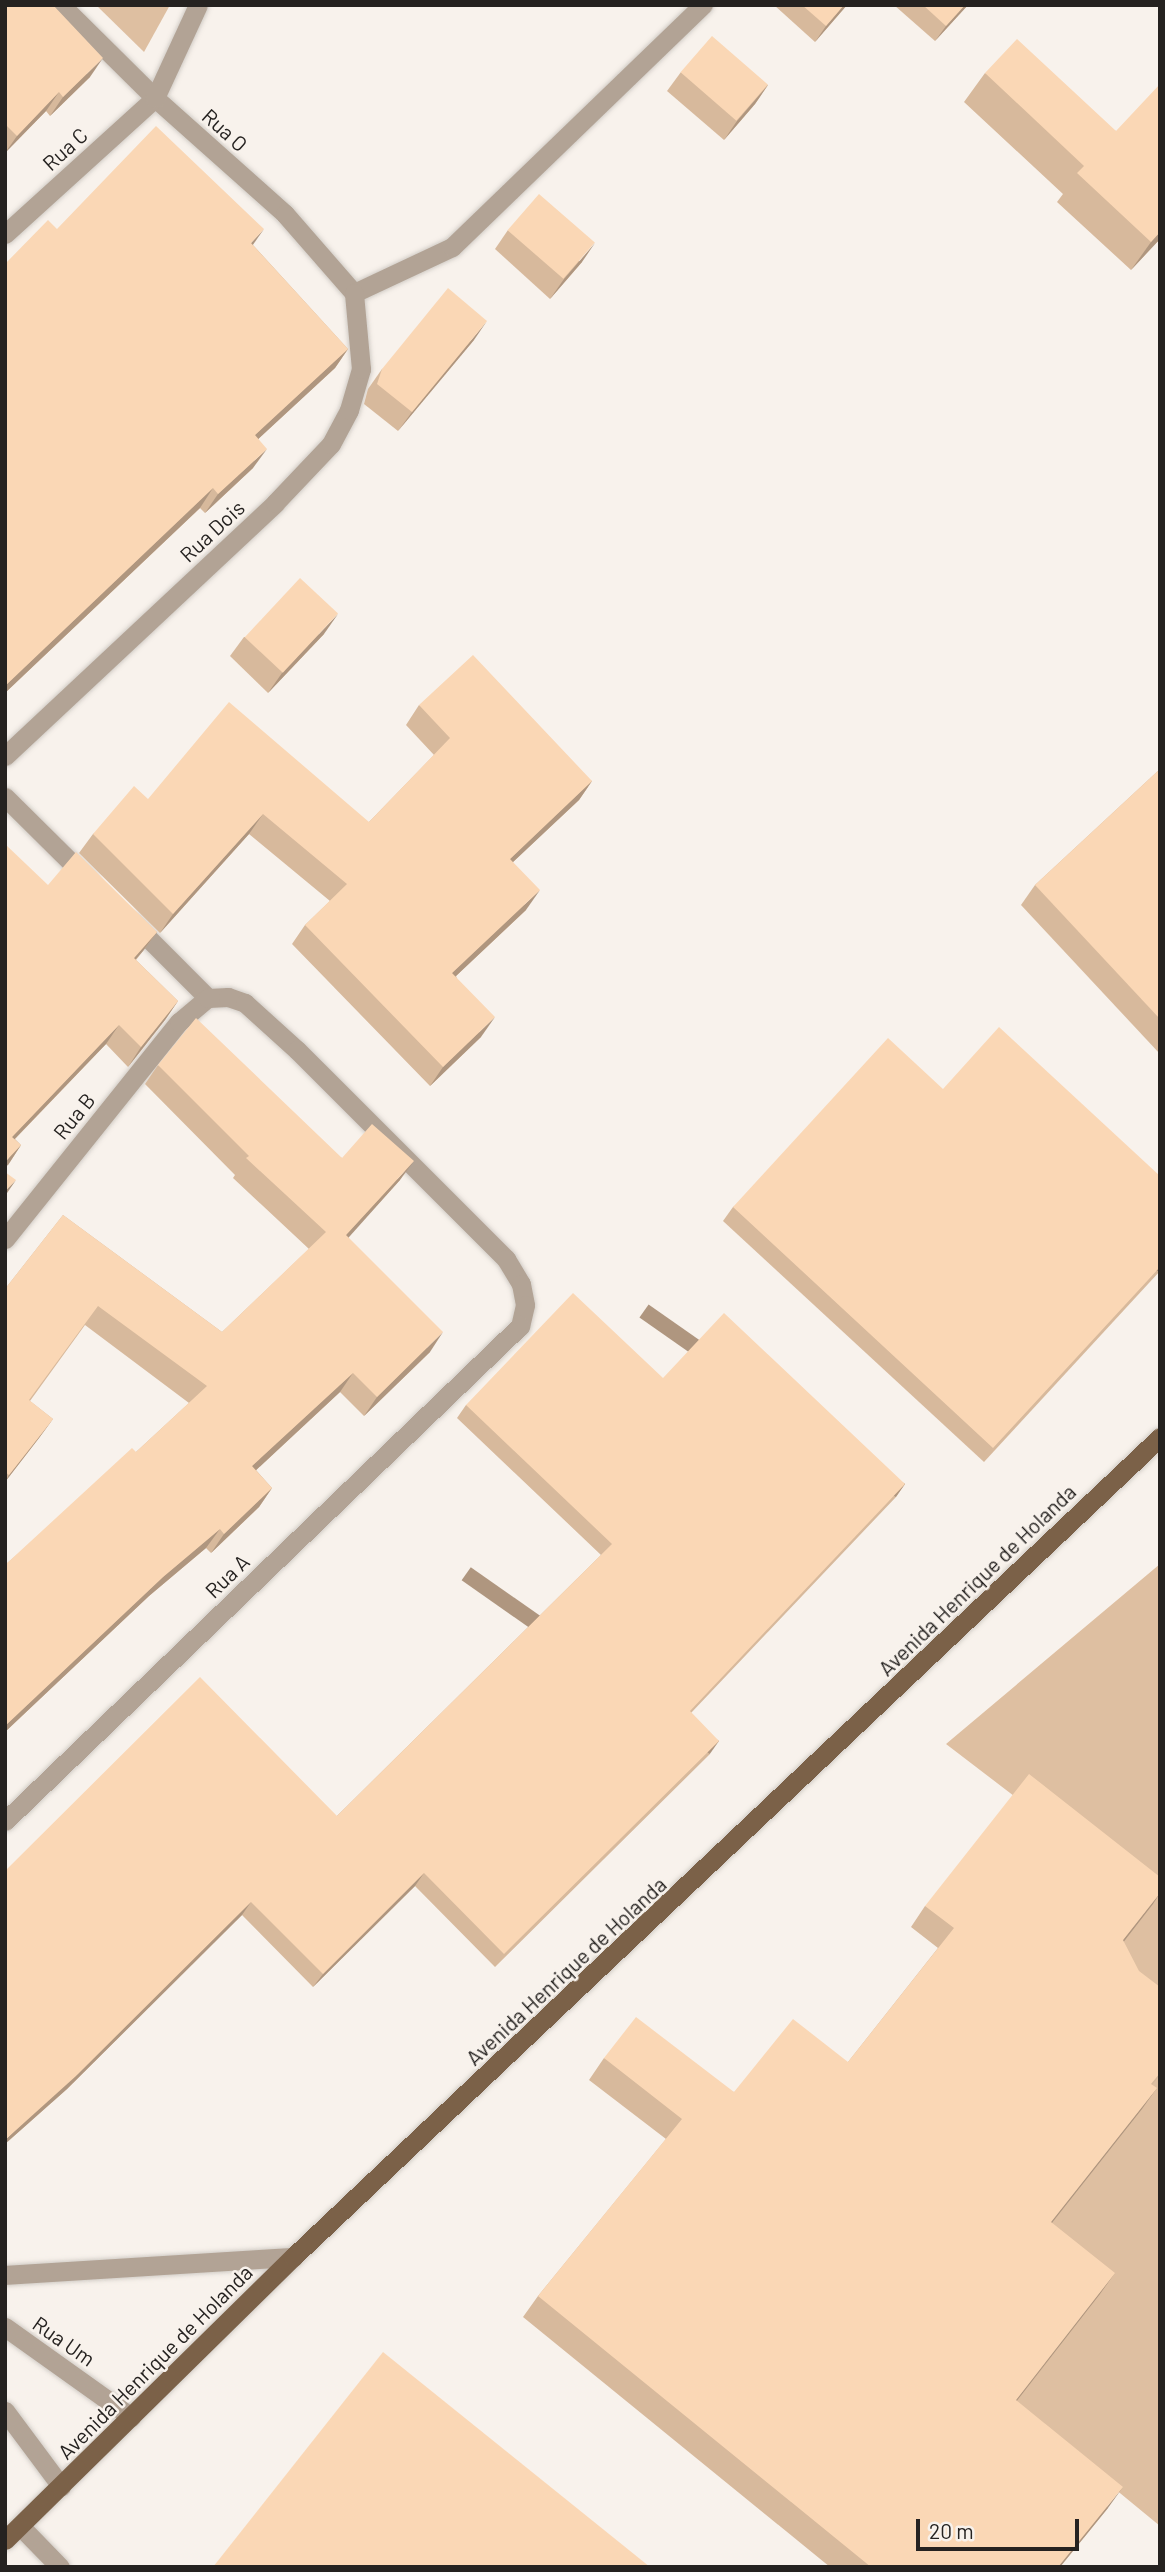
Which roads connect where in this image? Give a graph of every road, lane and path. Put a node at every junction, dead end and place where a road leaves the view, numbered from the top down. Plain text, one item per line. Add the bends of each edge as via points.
1 (61, 5) edge
2 (198, 5) edge
3 (703, 5) edge
4 (155, 98) junction
5 (5, 234) edge
6 (354, 293) junction
7 (5, 756) edge
8 (5, 797) edge
9 (102, 893) edge
10 (121, 912) edge
11 (208, 998) junction
12 (5, 1239) edge
13 (1160, 1437) edge
14 (5, 1821) edge
15 (293, 2257) junction
16 (5, 2275) edge
17 (5, 2327) edge
18 (5, 2412) edge
19 (131, 2417) junction
20 (61, 2486) junction
21 (20, 2526) junction
22 (5, 2540) edge
23 (61, 2567) edge

1 - 4 street, Rua O
2 - 4 street
3 - 6 street via 452,247
4 - 5 street, Rua C
4 - 6 street, Rua O via 285,215
6 - 7 street, Rua Dois via 361,369 349,410 331,444 275,503
8 - 9 street
10 - 11 street
11 - 12 street, Rua B via 179,1022
11 - 14 street, Rua A via 228,997 245,1003 506,1259 521,1284 525,1305 520,1326
13 - 15 main road, Avenida Henrique de Holanda
15 - 16 street
15 - 19 main road, Avenida Henrique de Holanda
17 - 19 street, Rua Um
18 - 20 street
19 - 20 main road, Avenida Henrique de Holanda
20 - 21 main road, Avenida Henrique de Holanda
21 - 22 main road, Avenida Henrique de Holanda
21 - 23 street

